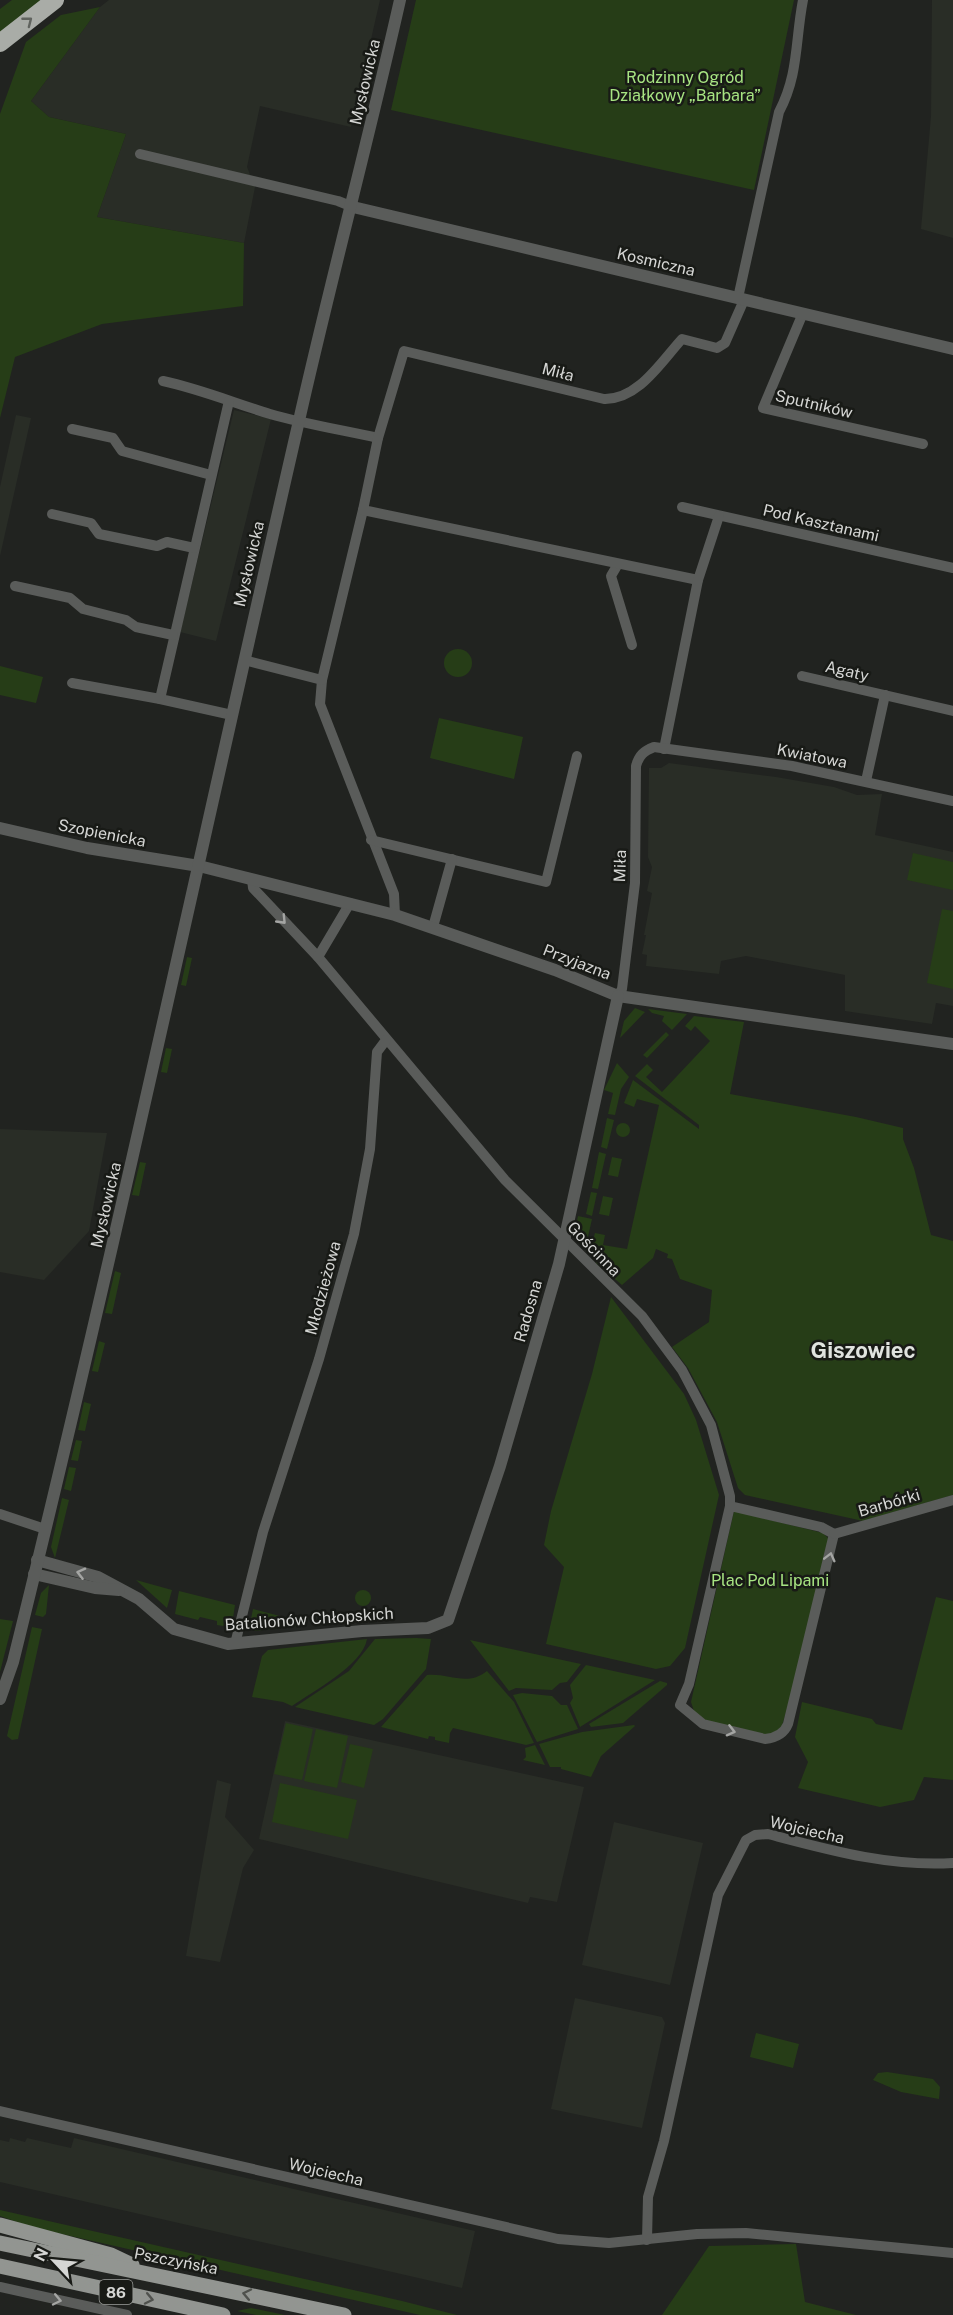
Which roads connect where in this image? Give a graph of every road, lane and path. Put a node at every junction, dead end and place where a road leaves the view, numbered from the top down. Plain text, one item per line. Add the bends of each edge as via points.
1 (55, 0) edge
2 (400, 0) edge
3 (803, 0) edge
4 (0, 43) edge
5 (140, 154) dead end
6 (352, 207) junction
7 (741, 299) junction
8 (803, 313) junction
9 (953, 349) edge
10 (163, 381) dead end
11 (229, 401) junction
12 (299, 420) junction
13 (72, 429) dead end
14 (378, 438) junction
15 (923, 444) dead end
16 (211, 475) junction
17 (682, 507) dead end
18 (363, 510) junction
19 (52, 514) dead end
20 (719, 516) junction
21 (194, 548) junction
22 (618, 564) junction
23 (953, 568) edge
24 (698, 580) junction
25 (15, 586) dead end
26 (173, 635) junction
27 (632, 645) dead end
28 (244, 660) junction
29 (802, 676) dead end
30 (322, 680) junction
31 (72, 682) dead end
32 (885, 695) junction
33 (160, 699) junction
34 (953, 711) edge
35 (232, 715) junction
36 (664, 748) junction
37 (577, 756) dead end
38 (866, 782) junction
39 (953, 801) edge
40 (0, 828) edge
41 (371, 840) junction
42 (452, 859) junction
43 (199, 866) junction
44 (252, 879) junction
45 (350, 903) junction
46 (395, 915) junction
47 (434, 927) junction
48 (318, 957) junction
49 (618, 996) junction
50 (386, 1040) junction
51 (953, 1044) edge
52 (565, 1240) junction
53 (953, 1500) edge
54 (730, 1506) junction
55 (0, 1514) edge
56 (45, 1529) junction
57 (834, 1534) junction
58 (37, 1560) junction
59 (34, 1574) junction
60 (123, 1590) junction
61 (441, 1625) joint
62 (235, 1644) junction
63 (0, 1699) edge
64 (953, 1863) edge
65 (0, 2111) edge
66 (0, 2225) edge
67 (647, 2240) junction
68 (0, 2243) edge
69 (953, 2253) edge
70 (3, 2267) edge
71 (154, 2275) junction
72 (0, 2287) edge
73 (127, 2315) edge
74 (223, 2315) edge
75 (344, 2315) edge

4 -> 1 highway
2 - 6 street, Mysłowicka
3 - 7 street via 796,34 798,52 788,95 779,112
5 - 6 street via 273,184
6 - 7 street, Kosmiczna
6 - 12 street, Mysłowicka
7 - 8 street, Kosmiczna
7 - 14 street, Miła via 735,322 721,346 682,339 635,390 612,399 404,351
8 - 9 street, Kosmiczna
8 - 15 street, Sputników via 763,408
10 - 11 street
11 - 12 street
11 - 16 street
12 - 14 street
12 - 28 street, Mysłowicka
13 - 16 street via 112,438 122,451
14 - 18 street, Miła
16 - 21 street
17 - 20 street, Pod Kasztanami
18 - 22 street
18 - 30 street, Miła
19 - 21 street via 91,523 99,534 157,546 167,543
20 - 23 street, Pod Kasztanami
20 - 24 street
21 - 26 street
22 - 24 street
22 - 27 street via 611,576
24 - 36 street
25 - 26 street via 70,598 83,609
26 - 33 street
28 - 30 street
28 - 35 street, Mysłowicka
29 - 32 street, Agaty
30 - 41 street, Miła via 320,704
31 - 33 street
32 - 34 street, Agaty
32 - 38 street, Agaty
33 - 35 street
35 - 43 street, Mysłowicka
36 - 38 street, Kwiatowa via 792,766
36 - 49 street, Miła via 647,750 636,766 635,883
37 - 42 street via 546,882
38 - 39 street, Kwiatowa
40 - 43 street, Szopienicka via 96,850
41 - 42 street
41 - 46 street, Miła via 394,894
42 - 47 street
43 - 44 street, Przyjazna
43 - 56 street, Mysłowicka
44 - 45 street, Przyjazna
44 -> 48 street via 253,888
45 - 46 street, Przyjazna
45 - 48 street
46 - 47 street, Przyjazna
47 - 49 street, Przyjazna
48 - 50 street
49 - 51 street, Przyjazna
49 - 52 street, Radosna
50 - 52 street, Gościnna via 505,1180
50 - 62 street, Młodzieżowa via 377,1052 370,1149 354,1234 263,1532
52 - 54 street, Gościnna via 642,1316 682,1370 711,1425
52 - 61 street, Radosna via 491,1495 451,1617
53 - 57 street, Barbórki
54 - 57 street via 821,1527
54 -> 57 street via 689,1684 680,1705 703,1724 731,1732 765,1739 785,1730
55 - 56 street
56 - 58 street, Mysłowicka
58 - 59 street, Mysłowicka
60 -> 58 street, Batalionów Chłopskich via 98,1577
59 - 60 street, Batalionów Chłopskich
59 - 63 street, Mysłowicka via 12,1669
60 - 62 street, Batalionów Chłopskich via 140,1599 174,1629
61 - 62 street, Batalionów Chłopskich
64 - 67 street, Wojciecha via 926,1864 844,1854 768,1834 746,1840 718,1895 648,2197
65 - 67 street, Wojciecha via 540,2236 593,2243
66 - 71 main road via 111,2255
67 - 69 street, Wojciecha via 754,2233
68 - 71 main road, Pszczyńska / 86
70 -> 74 main road, 86
75 -> 71 main road, Pszczyńska / 86
72 -> 73 street

